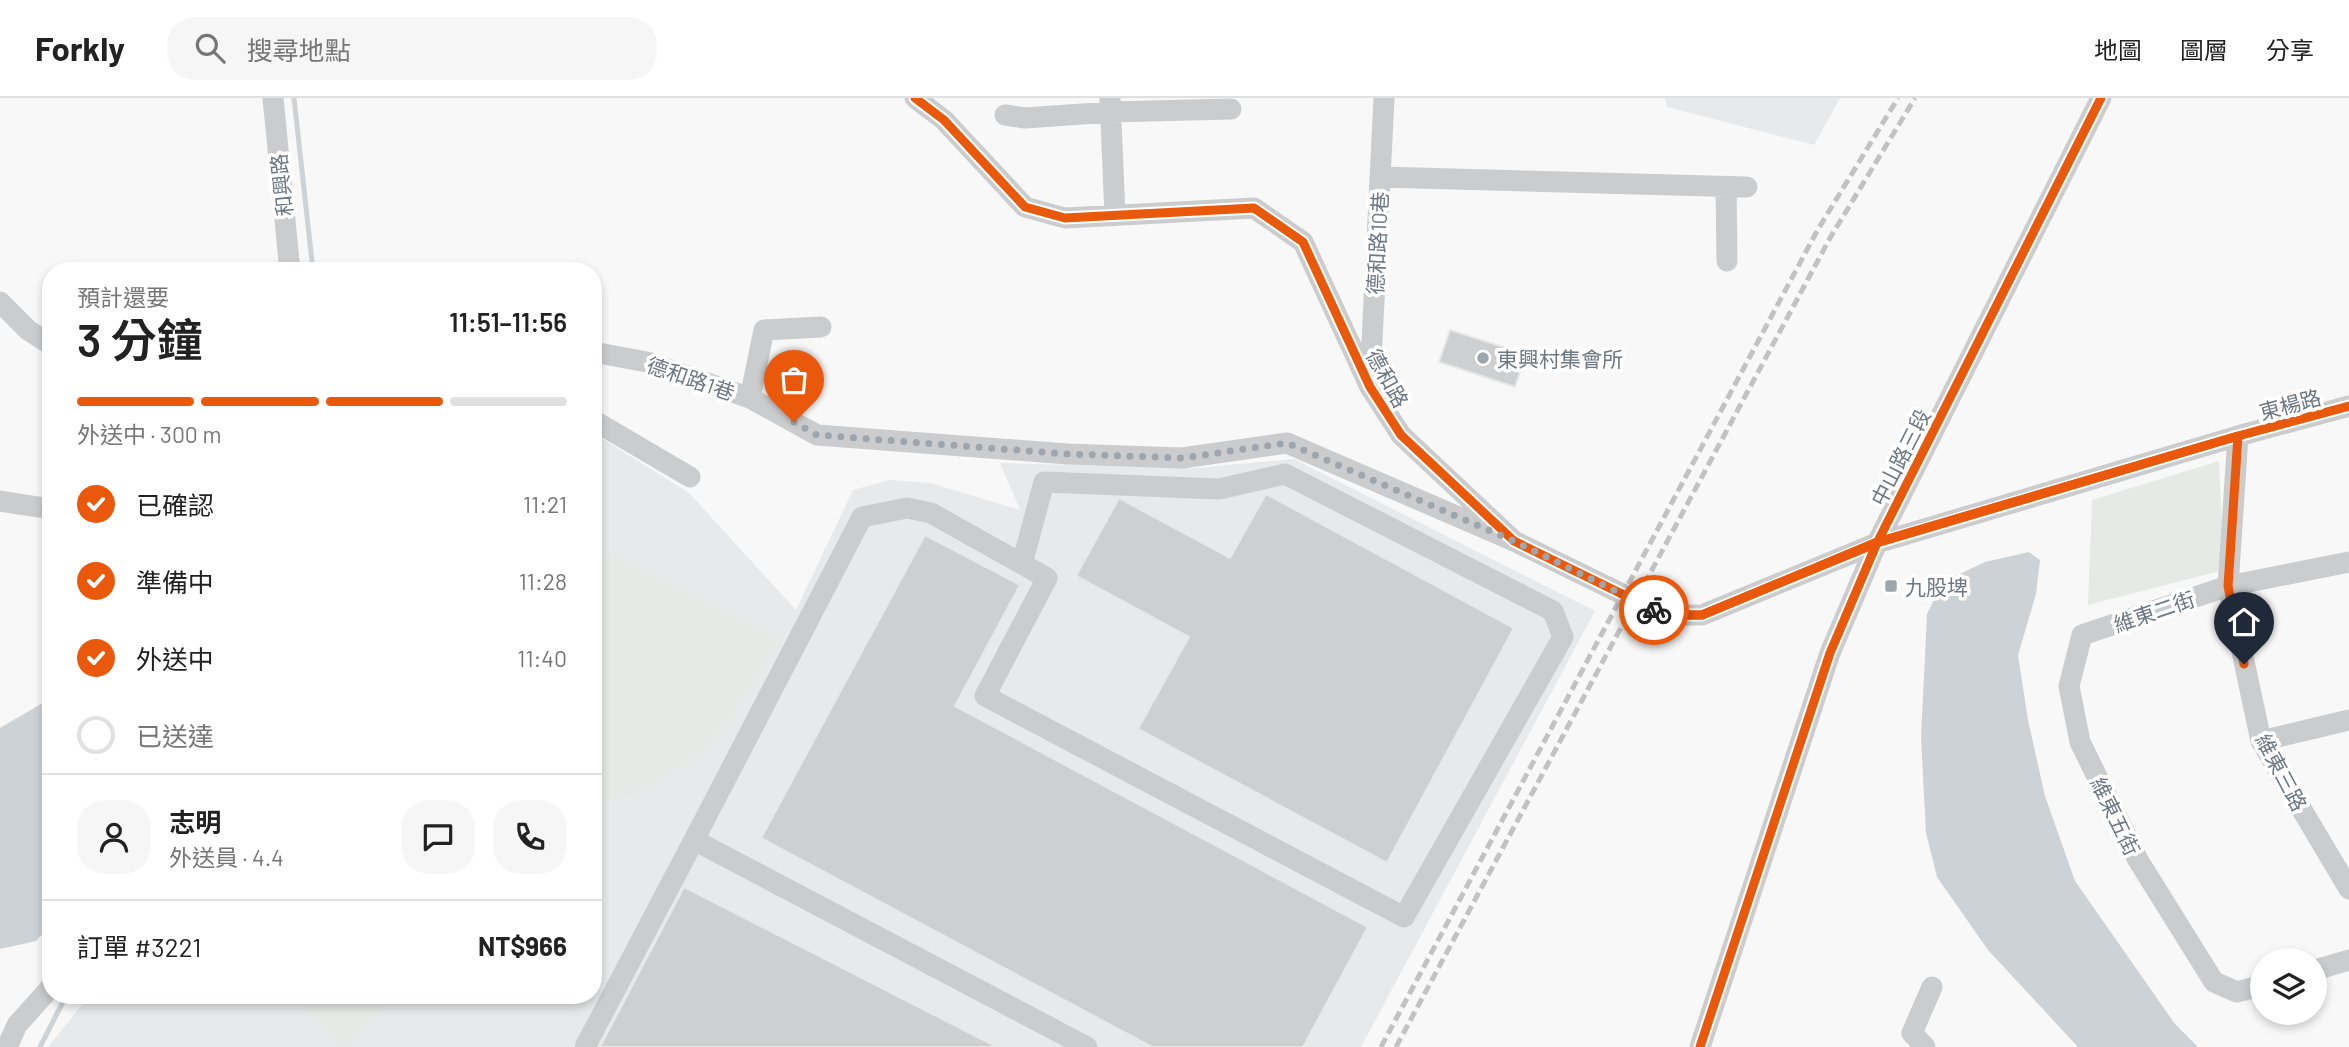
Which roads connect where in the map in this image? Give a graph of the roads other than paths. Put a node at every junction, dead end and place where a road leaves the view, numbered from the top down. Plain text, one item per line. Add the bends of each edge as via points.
1 (273, 98) edge
2 (915, 98) edge
3 (1384, 98) edge
4 (2101, 98) edge
5 (1110, 105) edge
6 (1231, 109) dead end
7 (1005, 115) dead end
8 (1380, 177) junction
9 (1115, 215) junction
10 (1727, 261) dead end
11 (289, 262) edge
12 (0, 302) edge
13 (821, 327) dead end
14 (42, 339) edge
15 (602, 354) edge
16 (1370, 387) junction
17 (750, 398) junction
18 (2349, 407) edge
19 (602, 425) edge
20 (2238, 436) junction
21 (690, 477) dead end
22 (0, 501) edge
23 (42, 508) edge
24 (1514, 541) junction
25 (1877, 542) junction
26 (2349, 562) edge
27 (1022, 564) junction
28 (2228, 586) junction
29 (2082, 635) joint
30 (2349, 720) edge
31 (2261, 741) junction
32 (694, 840) junction
33 (2349, 889) edge
34 (2349, 960) edge
35 (2327, 966) edge
36 (1932, 987) dead end
37 (2250, 988) edge
38 (42, 997) edge
39 (7, 1047) edge
40 (585, 1047) edge
41 (1087, 1047) edge
42 (1700, 1047) edge
43 (1924, 1047) edge

1 - 11 street, 和興路
2 - 9 street, 德和路 via 944,120 1025,207 1065,218
3 - 8 street, 德和路10巷
4 - 25 street, 中山路三段
5 - 6 street
5 - 7 street via 1025,118
5 - 9 street
8 - 10 street via 1737,187
8 - 16 street, 德和路10巷
9 - 16 street, 德和路 via 1254,208 1303,242
12 - 14 street
13 - 17 street via 764,330
15 - 17 street, 德和路1巷 via 647,362
16 - 24 street, 德和路, bridge via 1401,435
17 - 24 street, 德和路1巷 via 817,435 1182,458 1287,443
18 - 20 street, 東楊路
19 - 21 street
20 - 25 street, 東楊路
20 - 28 street, 維東三路
22 - 23 street
24 - 25 street, 德和路, bridge via 1665,615 1702,615
25 - 42 street, 中山路三段 via 1830,653
26 - 28 street, 維東二街
27 - 27 street via 1047,578 985,696 1404,917 1563,637 1553,611 1284,474 1219,489 1044,482
27 - 32 street via 931,513 907,508 862,517
28 - 29 street, 維東二街
28 - 31 street, 維東三路
29 - 37 street, 維東五街 via 2069,687 2080,741 2138,860 2214,982 2237,992
30 - 31 street
31 - 33 street, 維東三路
32 - 40 street
32 - 41 street
34 - 35 street
36 - 43 street via 1912,1033
38 - 39 street via 17,1025

